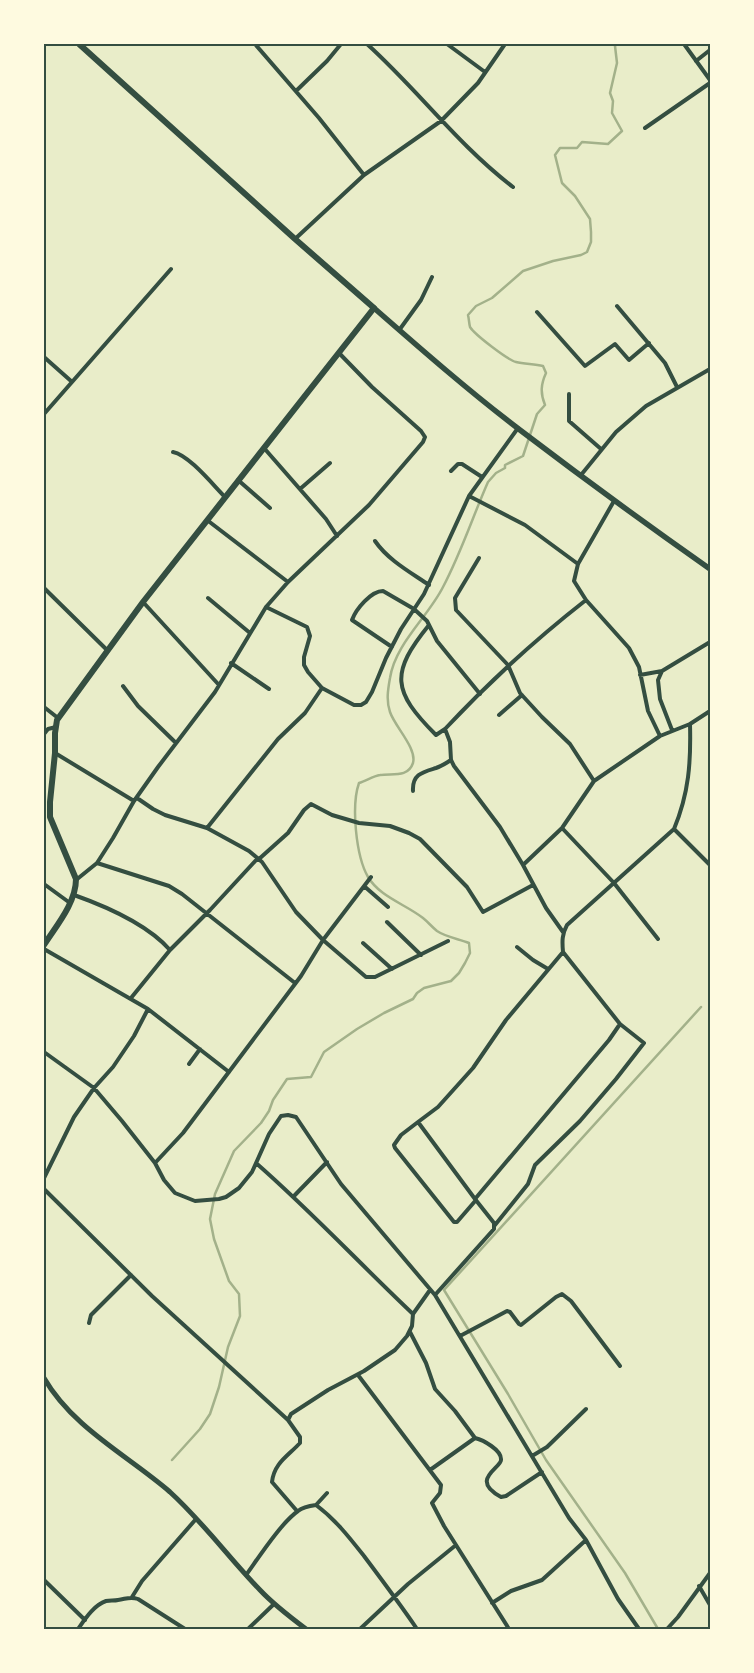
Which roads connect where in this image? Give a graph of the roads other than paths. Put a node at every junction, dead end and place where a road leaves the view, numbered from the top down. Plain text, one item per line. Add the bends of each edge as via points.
1 (79, 44) edge
2 (255, 44) edge
3 (341, 44) edge
4 (367, 44) edge
5 (447, 44) edge
6 (505, 44) edge
7 (684, 44) edge
8 (710, 50) edge
9 (696, 61) junction
10 (485, 72) junction
11 (710, 81) edge
12 (296, 91) junction
13 (441, 121) junction
14 (645, 128) dead end
15 (364, 175) junction
16 (513, 187) dead end
17 (294, 239) junction
18 (171, 269) dead end
19 (432, 277) dead end
20 (617, 306) dead end
21 (374, 308) junction
22 (537, 312) dead end
23 (400, 329) junction
24 (649, 343) junction
25 (339, 353) junction
26 (44, 358) edge
27 (710, 369) edge
28 (71, 382) junction
29 (677, 387) junction
30 (569, 394) dead end
31 (44, 414) edge
32 (520, 429) junction
33 (264, 448) junction
34 (601, 449) junction
35 (173, 452) dead end
36 (330, 463) dead end
37 (451, 471) dead end
38 (581, 474) junction
39 (482, 477) junction
40 (238, 480) junction
41 (300, 489) junction
42 (471, 497) junction
43 (225, 498) junction
44 (614, 501) junction
45 (270, 508) dead end
46 (207, 520) junction
47 (337, 536) junction
48 (375, 541) dead end
49 (479, 558) dead end
50 (578, 564) junction
51 (710, 570) edge
52 (288, 582) junction
53 (429, 585) junction
54 (44, 588) edge
55 (208, 598) dead end
56 (586, 600) junction
57 (142, 602) junction
58 (266, 607) junction
59 (414, 609) junction
60 (428, 623) junction
61 (250, 633) junction
62 (710, 642) edge
63 (392, 647) junction
64 (107, 650) junction
65 (231, 663) junction
66 (508, 665) junction
67 (662, 671) junction
68 (640, 675) junction
69 (219, 685) junction
70 (123, 686) dead end
71 (269, 688) dead end
72 (322, 688) junction
73 (480, 694) junction
74 (522, 696) junction
75 (44, 707) edge
76 (710, 711) edge
77 (499, 715) dead end
78 (58, 718) junction
79 (690, 724) junction
80 (56, 727) junction
81 (445, 729) junction
82 (672, 730) junction
83 (44, 734) edge
84 (660, 736) junction
85 (176, 743) junction
86 (55, 753) junction
87 (451, 760) junction
88 (594, 781) junction
89 (413, 790) dead end
90 (135, 800) junction
91 (207, 828) junction
92 (562, 828) junction
93 (674, 829) junction
94 (258, 859) junction
95 (97, 863) junction
96 (523, 865) junction
97 (710, 865) edge
98 (371, 877) dead end
99 (76, 880) junction
100 (614, 883) junction
101 (44, 884) edge
102 (533, 884) junction
103 (364, 886) junction
104 (74, 895) junction
105 (70, 903) junction
106 (388, 907) dead end
107 (208, 913) junction
108 (386, 922) dead end
109 (563, 932) junction
110 (658, 939) dead end
111 (323, 940) junction
112 (45, 941) edge
113 (448, 941) dead end
114 (363, 943) dead end
115 (517, 947) dead end
116 (44, 949) edge
117 (170, 950) junction
118 (563, 952) junction
119 (421, 955) junction
120 (392, 969) junction
121 (548, 969) junction
122 (295, 983) junction
123 (131, 998) junction
124 (148, 1009) junction
125 (620, 1024) junction
126 (200, 1049) junction
127 (44, 1052) edge
128 (189, 1064) dead end
129 (229, 1072) junction
130 (94, 1088) junction
131 (418, 1122) junction
132 (326, 1162) junction
133 (155, 1163) junction
134 (256, 1163) junction
135 (44, 1178) edge
136 (44, 1189) edge
137 (294, 1196) junction
138 (475, 1200) junction
139 (495, 1225) junction
140 (131, 1275) junction
141 (430, 1290) junction
142 (435, 1295) junction
143 (413, 1314) junction
144 (89, 1323) dead end
145 (410, 1332) junction
146 (460, 1336) junction
147 (620, 1366) dead end
148 (358, 1375) junction
149 (44, 1378) edge
150 (586, 1409) dead end
151 (288, 1420) junction
152 (475, 1438) junction
153 (534, 1455) junction
154 (430, 1470) junction
155 (542, 1472) junction
156 (327, 1493) dead end
157 (316, 1504) junction
158 (297, 1511) junction
159 (196, 1519) junction
160 (586, 1540) junction
161 (456, 1545) junction
162 (710, 1573) edge
163 (246, 1575) junction
164 (44, 1580) edge
165 (699, 1586) junction
166 (395, 1596) junction
167 (132, 1597) junction
168 (492, 1603) junction
169 (274, 1604) junction
170 (710, 1605) edge
171 (85, 1620) junction
172 (78, 1629) edge
173 (185, 1629) edge
174 (248, 1629) edge
175 (306, 1629) edge
176 (360, 1629) edge
177 (417, 1629) edge
178 (509, 1629) edge
179 (639, 1629) edge
180 (667, 1629) edge

1 - 17 main road
2 - 12 street
3 - 12 street
4 - 13 street
5 - 10 street
6 - 10 street
7 - 9 street
8 - 9 street
9 - 11 street
10 - 13 street
11 - 14 street
12 - 15 street
13 - 15 street
13 - 16 street
15 - 17 street
17 - 21 main road
18 - 28 street
19 - 23 street via 421,300
20 - 24 street
21 - 23 main road
21 - 25 main road
22 - 24 street via 585,366 614,344 629,360
23 - 32 main road
24 - 29 street via 665,363
25 - 33 main road
25 - 47 street via 425,438 369,505
26 - 28 street
27 - 29 street
28 - 31 street
29 - 34 street via 646,406
30 - 34 street via 569,421
32 - 38 main road
32 - 39 street
33 - 40 main road
33 - 41 street
34 - 38 street
35 - 43 street via 191,462
36 - 41 street
37 - 39 street via 462,464
38 - 44 main road
39 - 42 street
40 - 43 main road
40 - 45 street
41 - 47 street
42 - 50 street via 525,525
42 - 53 street
43 - 46 main road
44 - 50 street
44 - 51 main road
46 - 52 street
46 - 57 main road
47 - 52 street
48 - 53 street via 390,558
49 - 66 street via 455,598 456,610
50 - 56 street via 574,581
52 - 58 street
53 - 59 street
54 - 64 street
55 - 61 street
56 - 66 street
56 - 68 street via 629,648
57 - 64 main road
57 - 69 street
58 - 61 street
58 - 72 street via 307,627 310,636 304,665
59 - 60 street
59 - 63 street
59 - 63 street via 381,590 370,597 353,617 352,622
60 - 73 street via 437,641
60 - 81 street via 407,657 400,686 422,722 436,735
61 - 65 street
62 - 67 street
63 - 72 street via 372,692 361,705 354,705
64 - 78 main road
65 - 69 street
65 - 71 street
66 - 73 street
66 - 74 street
67 - 68 street
67 - 82 street via 658,680 660,699
68 - 84 street via 648,711
69 - 85 street
70 - 85 street via 144,713
72 - 91 street via 305,713 278,739
73 - 81 street
74 - 77 street
74 - 88 street via 570,744
75 - 78 street
76 - 79 street
78 - 80 main road
79 - 82 street
79 - 93 street via 688,784
80 - 83 street
80 - 86 main road
81 - 87 street
82 - 84 street
84 - 88 street
85 - 90 street
86 - 90 street
86 - 99 main road via 50,817
87 - 89 street via 419,774 412,784
87 - 96 street via 500,827
88 - 92 street
90 - 91 street via 165,815
90 - 95 street
91 - 94 street
92 - 96 street
92 - 100 street
93 - 97 street
93 - 100 street
94 - 102 street via 288,833 311,804 359,823 403,830 426,844 467,887 483,912
94 - 107 street
94 - 111 street via 296,912
95 - 99 street
95 - 107 street via 169,886
96 - 102 street
98 - 103 street
99 - 104 main road
100 - 109 street
100 - 110 street
101 - 105 street
102 - 109 street
103 - 106 street
103 - 111 street
104 - 105 main road
104 - 117 street via 142,927
105 - 112 main road
107 - 117 street
107 - 122 street
108 - 119 street
109 - 118 street
111 - 120 street via 366,977 375,977
111 - 122 street
113 - 119 street
114 - 120 street
115 - 121 street
116 - 123 street
117 - 123 street
118 - 121 street
118 - 125 street
119 - 120 street
121 - 131 street via 506,1020 473,1068 438,1107
122 - 129 street
123 - 124 street
124 - 126 street
124 - 130 street via 113,1067
125 - 138 street
125 - 139 street via 644,1043 580,1120 535,1165 528,1184
126 - 128 street
126 - 129 street
127 - 130 street
129 - 133 street via 183,1133
130 - 133 street
130 - 135 street via 74,1117
131 - 138 street
131 - 138 street via 399,1137 395,1148 454,1222
132 - 134 street via 296,1117 288,1115 281,1116
132 - 137 street
132 - 141 street
133 - 134 street via 175,1193 195,1201 226,1197 239,1188
134 - 137 street
136 - 140 street
137 - 143 street
138 - 139 street
139 - 142 street
140 - 144 street via 91,1315
140 - 151 street
141 - 142 street
141 - 143 street
142 - 146 street
143 - 145 street
145 - 148 street via 394,1350
145 - 152 street via 426,1362 435,1389
146 - 147 street via 507,1311 521,1324 562,1294 571,1301
146 - 153 street
148 - 151 street via 328,1390 291,1414
148 - 154 street
149 - 159 street via 65,1408 170,1492
150 - 153 street via 545,1449
151 - 158 street via 300,1437 300,1443 273,1472 272,1482
152 - 154 street
152 - 155 street via 498,1453 501,1463 487,1480 501,1497
153 - 155 street
154 - 161 street via 441,1485 440,1493 432,1503
155 - 160 street
156 - 157 street
157 - 158 street
157 - 166 street via 345,1532
158 - 163 street
159 - 163 street
159 - 167 street via 142,1580
160 - 168 street via 542,1580 511,1591
160 - 179 street via 618,1599
161 - 166 street
161 - 168 street
162 - 165 street
163 - 169 street
164 - 171 street
165 - 170 street
165 - 180 street
166 - 176 street
166 - 177 street
167 - 171 street via 107,1601
167 - 173 street
168 - 178 street
169 - 174 street
169 - 175 street
171 - 172 street

